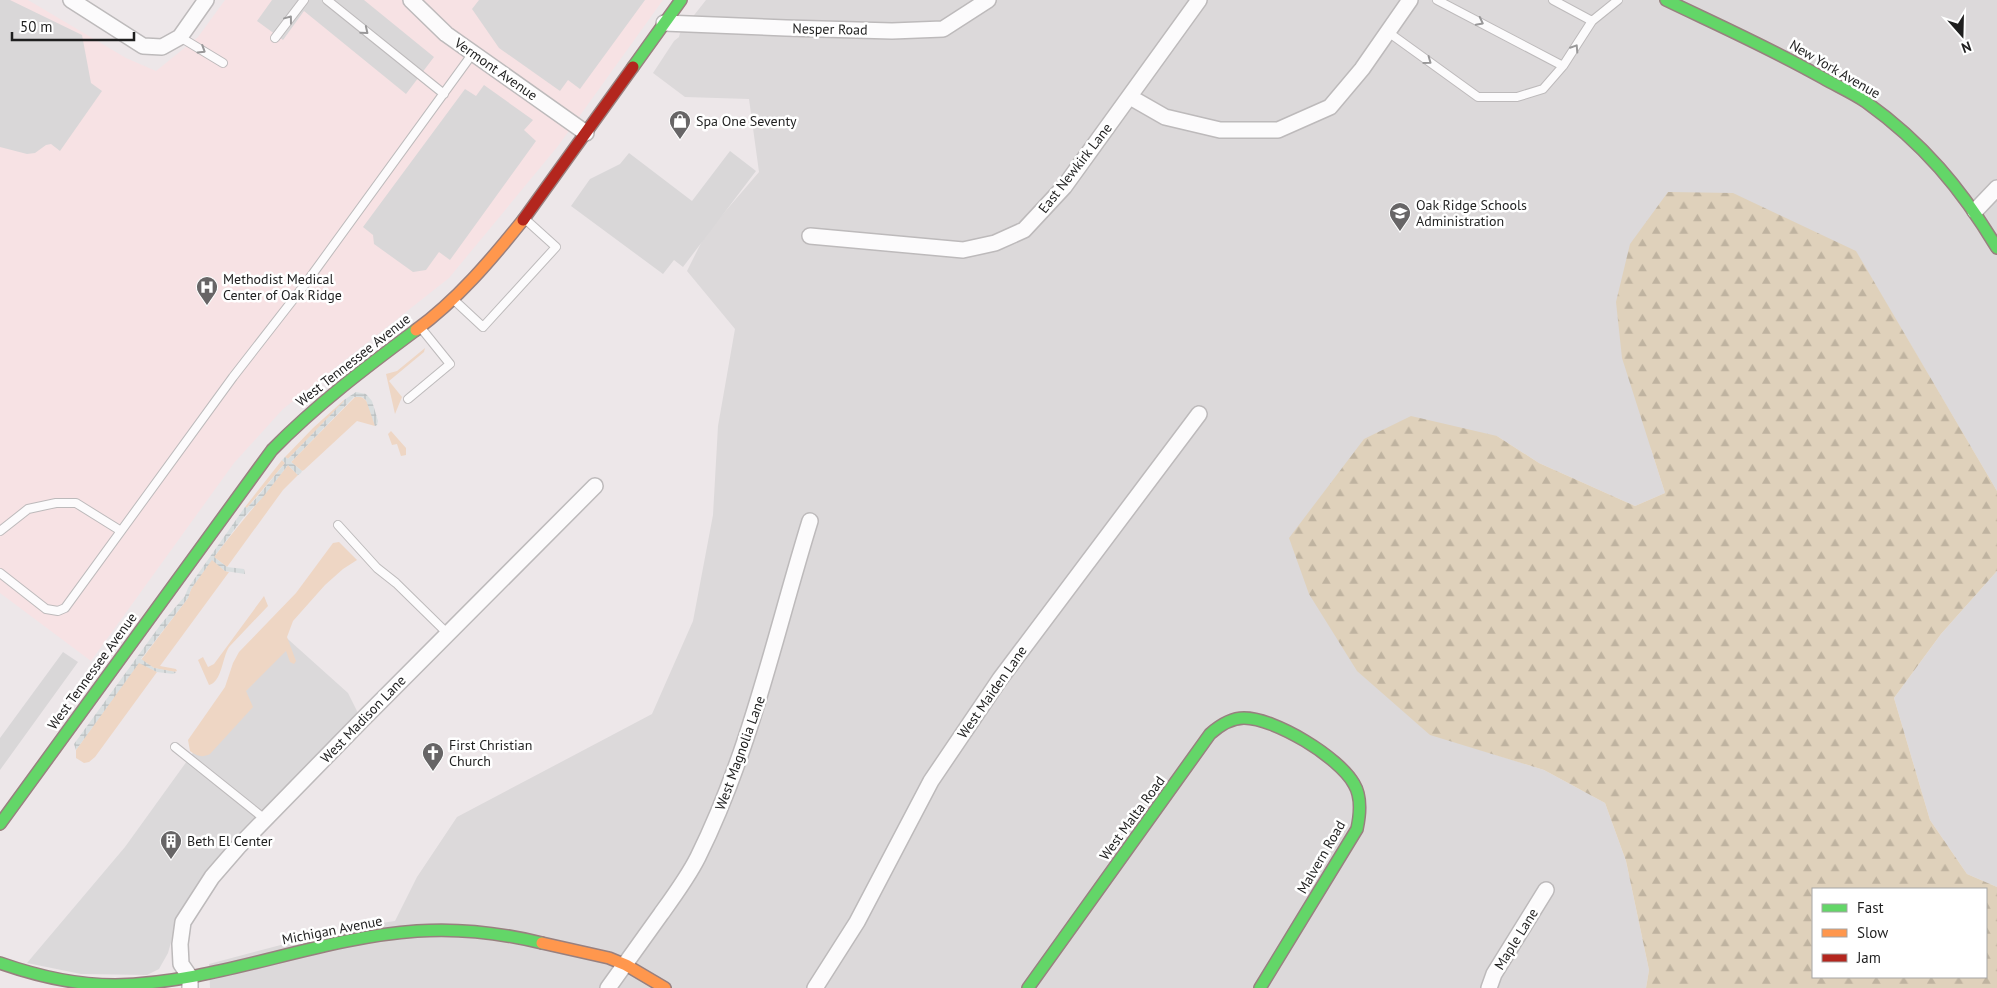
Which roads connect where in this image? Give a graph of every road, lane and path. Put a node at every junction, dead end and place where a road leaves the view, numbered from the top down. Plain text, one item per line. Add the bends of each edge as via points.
1 (71, 0) edge
2 (206, 0) edge
3 (304, 0) edge
4 (327, 0) edge
5 (411, 0) edge
6 (681, 0) edge
7 (988, 0) edge
8 (1199, 0) edge
9 (1410, 0) edge
10 (1437, 0) edge
11 (1553, 0) edge
12 (1618, 0) edge
13 (1666, 0) edge
14 (1592, 21) junction
15 (664, 23) junction
16 (1388, 32) junction
17 (180, 37) junction
18 (275, 38) dead end
19 (473, 53) junction
20 (223, 63) dead end
21 (1564, 66) junction
22 (444, 94) junction
23 (1130, 97) junction
24 (586, 133) junction
25 (1997, 188) edge
26 (1975, 212) junction
27 (525, 218) junction
28 (810, 236) dead end
29 (1997, 248) edge
30 (452, 299) junction
31 (420, 327) junction
32 (408, 399) dead end
33 (1198, 414) dead end
34 (595, 486) dead end
35 (810, 521) dead end
36 (338, 525) dead end
37 (0, 531) edge
38 (121, 531) junction
39 (0, 573) edge
40 (447, 633) junction
41 (1287, 730) joint
42 (175, 747) dead end
43 (266, 820) junction
44 (0, 824) edge
45 (1546, 890) dead end
46 (0, 963) edge
47 (625, 965) junction
48 (190, 982) edge
49 (81, 985) edge
50 (608, 988) edge
51 (665, 988) edge
52 (815, 988) edge
53 (1028, 988) edge
54 (1260, 988) edge
55 (1489, 988) edge

1 - 17 street via 143,46 162,47
2 - 17 street
18 -> 3 lane
4 -> 22 lane
5 - 19 street, Vermont Avenue via 446,34
6 - 15 street, West Tennessee Avenue
7 - 15 street, Nesper Road via 942,29 892,31
8 - 23 street, East Newkirk Lane
9 - 16 street
10 -> 21 lane
11 - 14 lane
12 - 14 lane
13 - 26 street, New York Avenue via 1802,66 1864,101 1898,127 1939,166
21 -> 14 lane
15 - 24 street, West Tennessee Avenue
16 -> 21 lane via 1478,97 1517,97 1543,89
16 - 23 street via 1330,107 1278,130 1220,130 1165,117
17 -> 20 lane
19 - 22 lane
19 - 24 street, Vermont Avenue
22 - 38 lane
23 - 28 street, East Newkirk Lane via 1064,187 1024,230 995,243 963,250
24 - 27 street, West Tennessee Avenue
25 - 26 street
26 - 29 street, New York Avenue
27 - 30 street, West Tennessee Avenue via 496,254
27 - 30 lane via 556,247 483,327
30 - 31 street, West Tennessee Avenue
31 - 32 lane via 450,364
31 - 44 street, West Tennessee Avenue via 337,389 272,450
33 - 52 street, West Maiden Lane via 1011,664 931,781 856,922
34 - 40 street, West Madison Lane
35 - 47 street, West Magnolia Lane via 765,680 725,798 697,859
36 - 40 lane via 377,568
37 - 38 lane via 28,509 76,503
38 - 39 lane via 65,608 58,611 46,609
40 - 43 street, West Madison Lane
41 - 53 street, West Malta Road via 1245,717 1210,734
41 - 54 street, Malvern Road via 1340,768 1354,784 1360,813 1356,829
42 - 43 lane
43 - 48 street, West Madison Lane via 212,878 183,922 181,964
45 - 55 street, Maple Lane via 1494,974
46 - 49 street, Michigan Avenue
47 - 48 street, Michigan Avenue via 590,952 506,935 429,930 344,942 222,971
47 - 50 street, West Magnolia Lane
47 - 51 street, Michigan Avenue
48 - 49 street, Michigan Avenue

